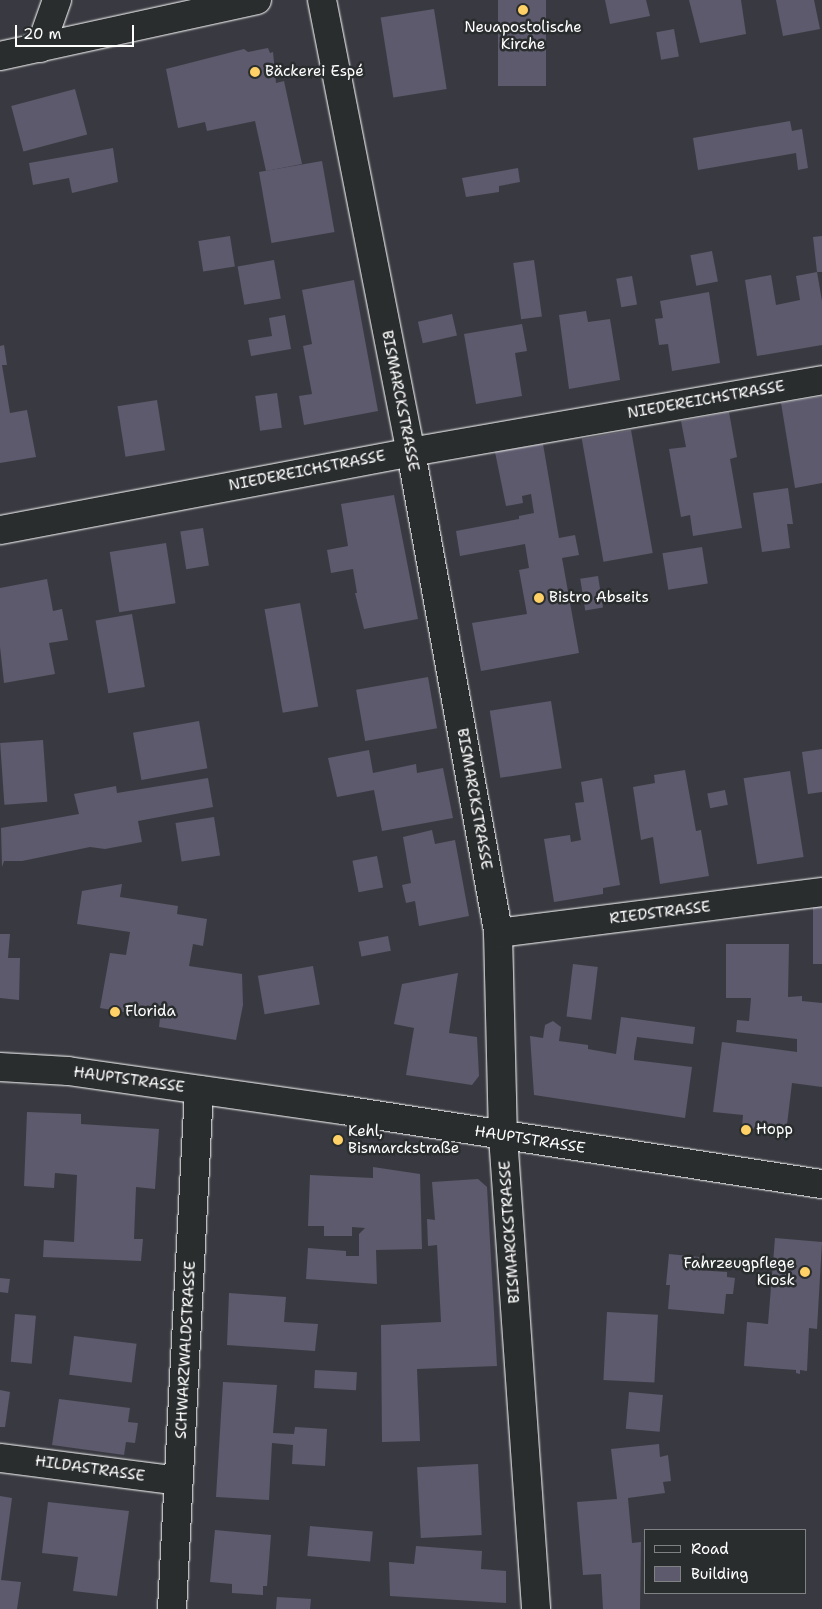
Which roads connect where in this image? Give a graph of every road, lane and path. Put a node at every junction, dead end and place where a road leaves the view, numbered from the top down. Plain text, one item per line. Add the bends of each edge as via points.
1 (57, 0) edge
2 (257, 0) edge
3 (322, 0) edge
4 (40, 48) junction
5 (0, 56) edge
6 (822, 380) edge
7 (411, 452) junction
8 (0, 530) edge
9 (822, 892) edge
10 (498, 933) junction
11 (0, 1067) edge
12 (199, 1090) junction
13 (503, 1136) junction
14 (822, 1184) edge
15 (0, 1458) edge
16 (179, 1481) junction
17 (172, 1609) edge
18 (536, 1609) edge

1 - 4 street
2 - 4 street
3 - 7 street, BISMARCKSTRASSE
4 - 5 street
6 - 7 street, NIEDEREICHSTRASSE
7 - 8 street, NIEDEREICHSTRASSE
7 - 10 street, BISMARCKSTRASSE
9 - 10 street, RIEDSTRASSE
10 - 13 street, BISMARCKSTRASSE
11 - 12 street, HAUPTSTRASSE via 68,1071
12 - 13 street, HAUPTSTRASSE
12 - 16 street, SCHWARZWALDSTRASSE
13 - 14 street, HAUPTSTRASSE
13 - 18 street, BISMARCKSTRASSE
15 - 16 street, HILDASTRASSE
16 - 17 street, SCHWARZWALDSTRASSE

